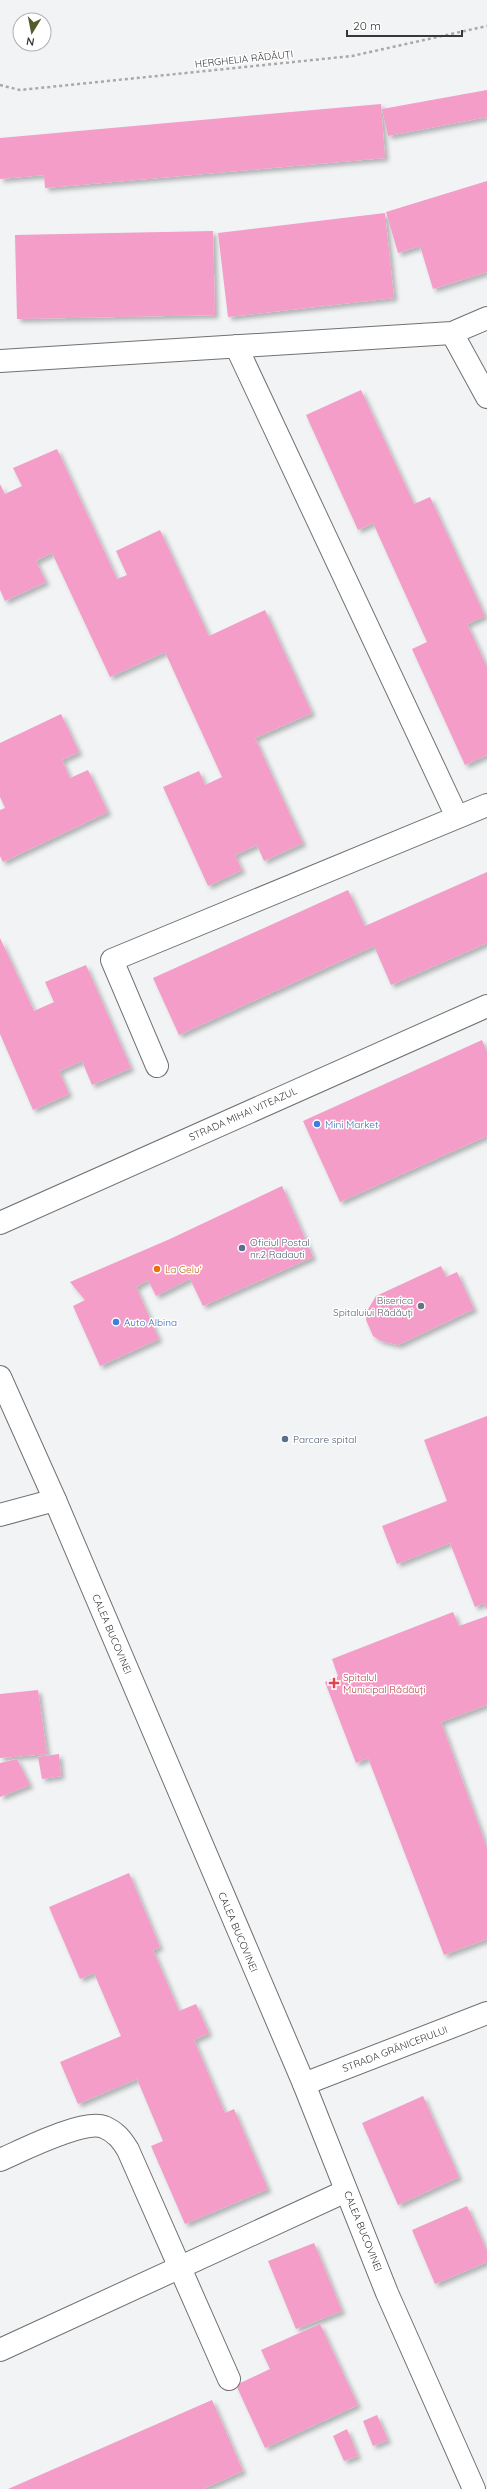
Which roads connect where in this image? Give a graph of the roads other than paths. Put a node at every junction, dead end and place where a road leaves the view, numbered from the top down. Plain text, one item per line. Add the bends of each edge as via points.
1 (487, 318) edge
2 (452, 333) junction
3 (236, 346) junction
4 (0, 361) edge
5 (487, 397) edge
6 (487, 805) edge
7 (457, 817) junction
8 (487, 1006) edge
9 (157, 1066) dead end
10 (0, 1223) edge
11 (0, 1377) edge
12 (55, 1500) junction
13 (0, 1515) edge
14 (487, 2013) edge
15 (304, 2084) junction
16 (0, 2160) edge
17 (346, 2191) junction
18 (180, 2268) junction
19 (0, 2350) edge
20 (229, 2379) dead end
21 (474, 2489) edge

1 - 2 street
2 - 3 street
2 - 5 street
3 - 4 street
3 - 7 street
6 - 7 street
7 - 9 street via 112,960
8 - 10 street, STRADA MIHAI VITEAZUL
11 - 12 street, CALEA BUCOVINEI
12 - 13 street
12 - 15 street, CALEA BUCOVINEI
14 - 15 street, STRADA GRĂNICERULUI
15 - 17 street, CALEA BUCOVINEI
16 - 18 street via 72,2129 103,2126 119,2136 128,2150
17 - 18 street
17 - 21 street, CALEA BUCOVINEI via 387,2292
18 - 19 street
18 - 20 street

